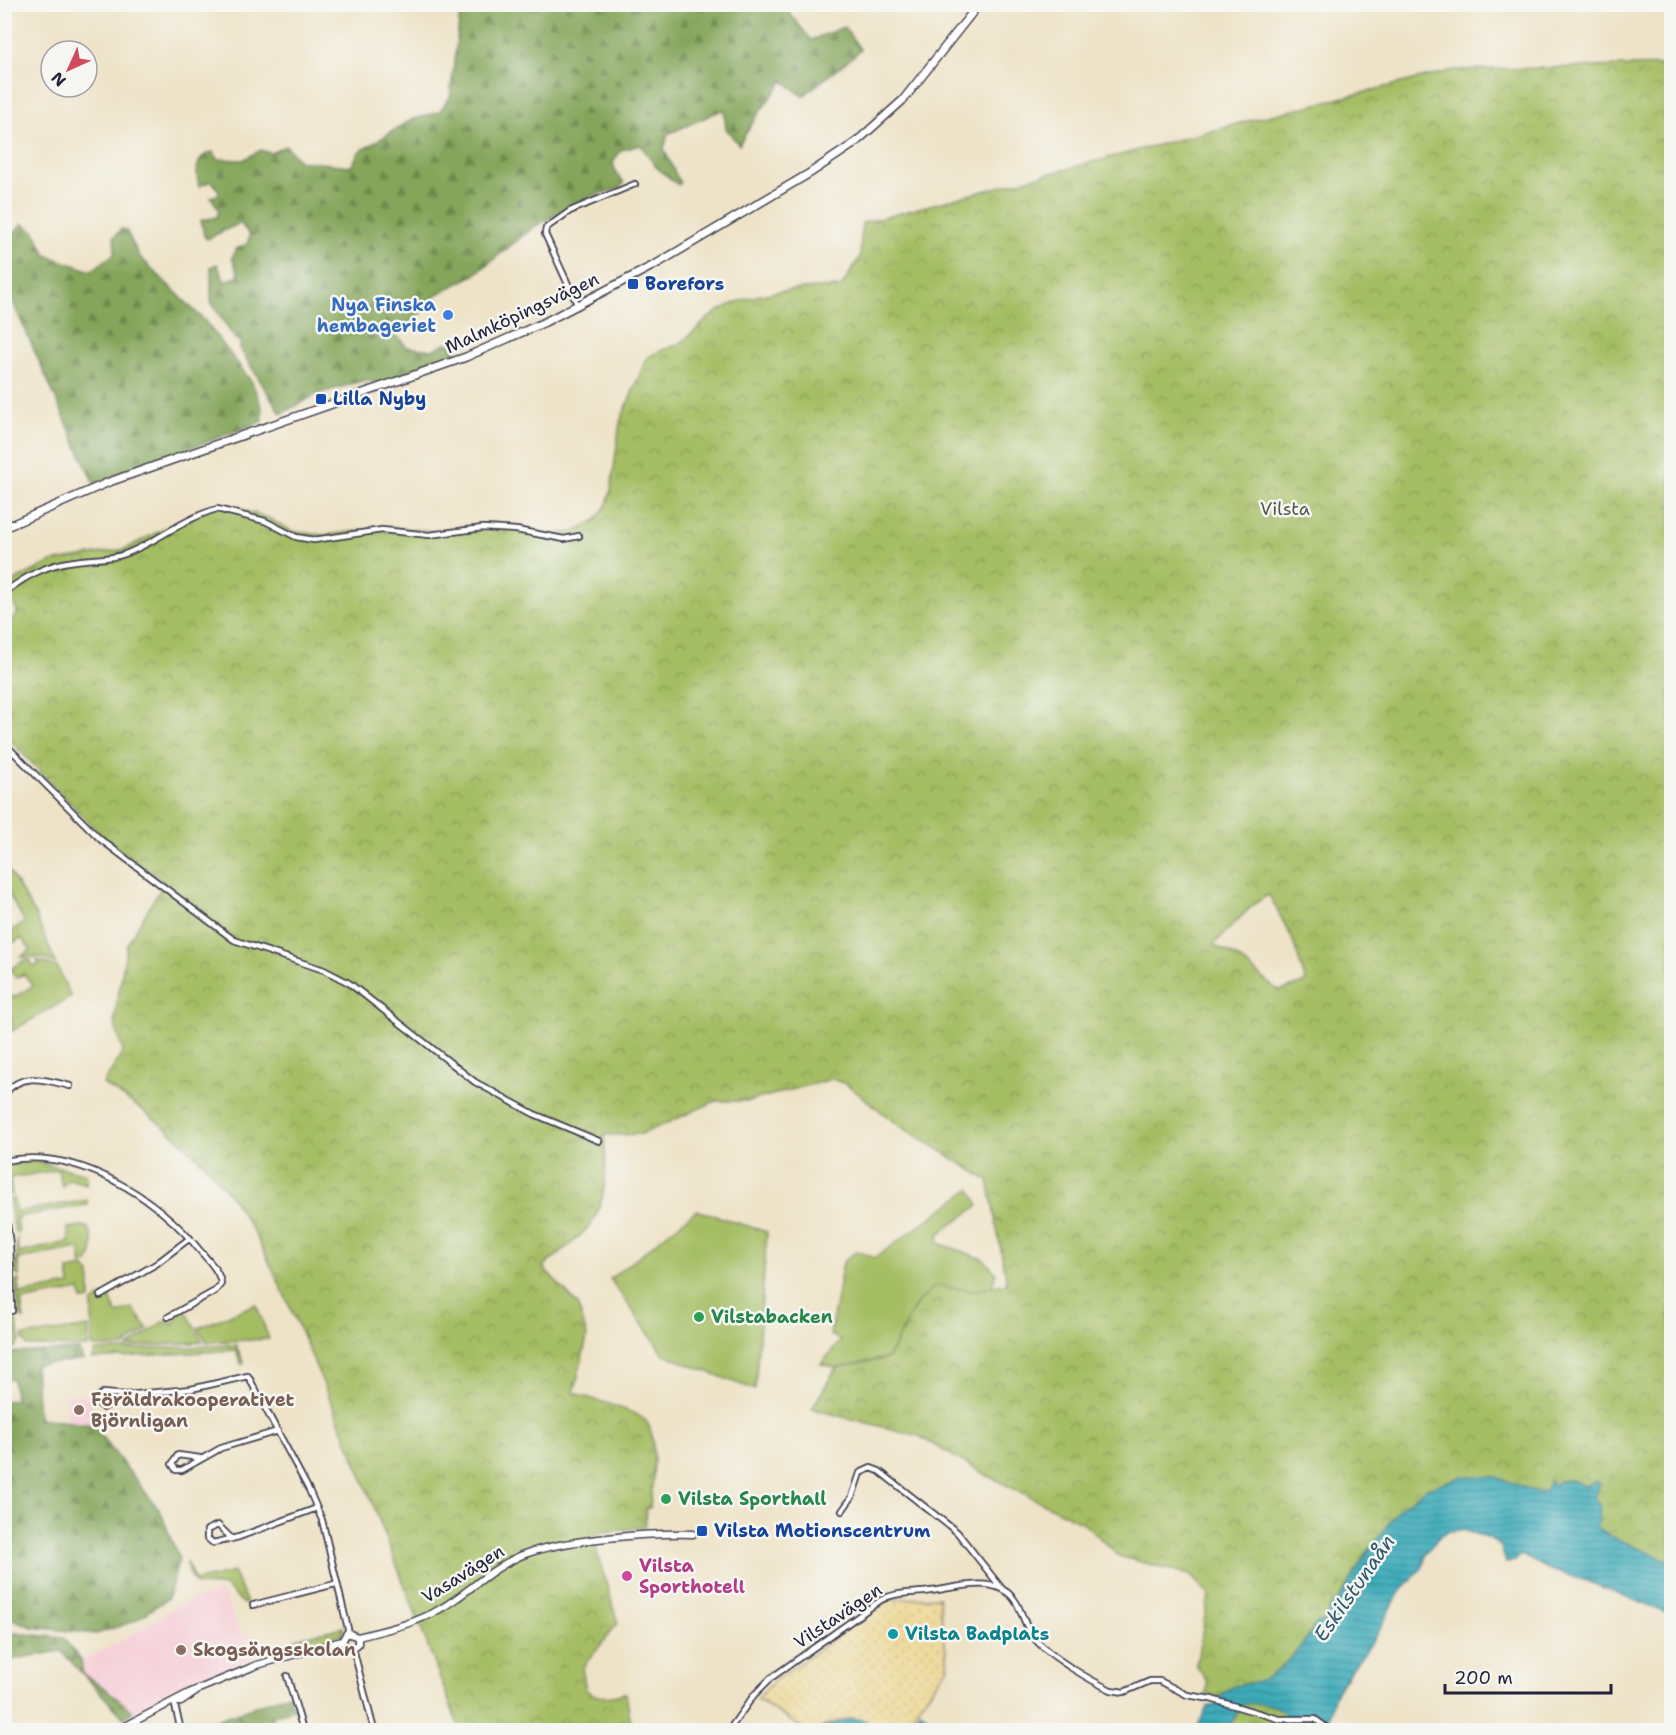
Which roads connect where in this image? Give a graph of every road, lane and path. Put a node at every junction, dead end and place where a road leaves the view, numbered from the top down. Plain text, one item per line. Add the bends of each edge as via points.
1 (979, 4) edge
2 (635, 184) dead end
3 (578, 306) junction
4 (4, 528) edge
5 (579, 536) dead end
6 (4, 593) edge
7 (4, 743) edge
8 (70, 1086) dead end
9 (4, 1095) edge
10 (599, 1141) dead end
11 (4, 1161) edge
12 (4, 1200) edge
13 (190, 1238) junction
14 (99, 1296) dead end
15 (12, 1311) dead end
16 (168, 1317) dead end
17 (126, 1395) junction
18 (278, 1431) junction
19 (200, 1458) junction
20 (317, 1508) junction
21 (842, 1511) dead end
22 (693, 1534) dead end
23 (232, 1539) junction
24 (335, 1584) junction
25 (1003, 1590) junction
26 (253, 1605) dead end
27 (349, 1633) junction
28 (358, 1637) junction
29 (342, 1641) junction
30 (353, 1648) junction
31 (287, 1676) dead end
32 (174, 1702) junction
33 (1329, 1729) edge
34 (118, 1731) edge
35 (181, 1731) edge
36 (303, 1731) edge
37 (374, 1731) edge
38 (729, 1731) edge

1 - 3 main road, Malmköpingsvägen via 903,100 855,143 732,220
2 - 3 street via 570,211 546,228 545,234
3 - 4 main road, Malmköpingsvägen via 425,372 109,482
5 - 6 street via 564,539 483,528 437,535 382,530 314,540 296,537 265,521 217,509 129,553 46,568 26,576
7 - 10 street via 100,839 226,935 324,970 349,983 475,1082 534,1114
8 - 9 street via 30,1078
11 - 13 street via 39,1159 100,1176 148,1202
12 - 15 street
13 - 14 street
13 - 16 street via 218,1273 221,1284
17 - 17 street via 103,1408 97,1401 103,1393
17 - 18 street via 190,1389 248,1376
18 - 19 street
18 - 20 street
19 - 19 street via 179,1471 172,1464 178,1455
20 - 23 street
20 - 24 street
21 - 25 street via 852,1497 860,1473 871,1468 879,1471 957,1532
22 - 28 street, Vasavägen via 649,1534 530,1552 499,1567 432,1614
23 - 23 street via 213,1543 207,1538 207,1530 218,1526
24 - 26 street
24 - 27 street
25 - 33 street via 1016,1602 1040,1644 1105,1687 1124,1692 1160,1681 1187,1695 1285,1720 1311,1719
25 - 38 street, Vilstavägen via 970,1585 889,1596 771,1678
27 - 28 street
27 - 29 street
28 - 30 street
29 - 30 street
29 - 32 street via 252,1668
30 - 37 street
31 - 36 street
32 - 34 street
32 - 35 street

